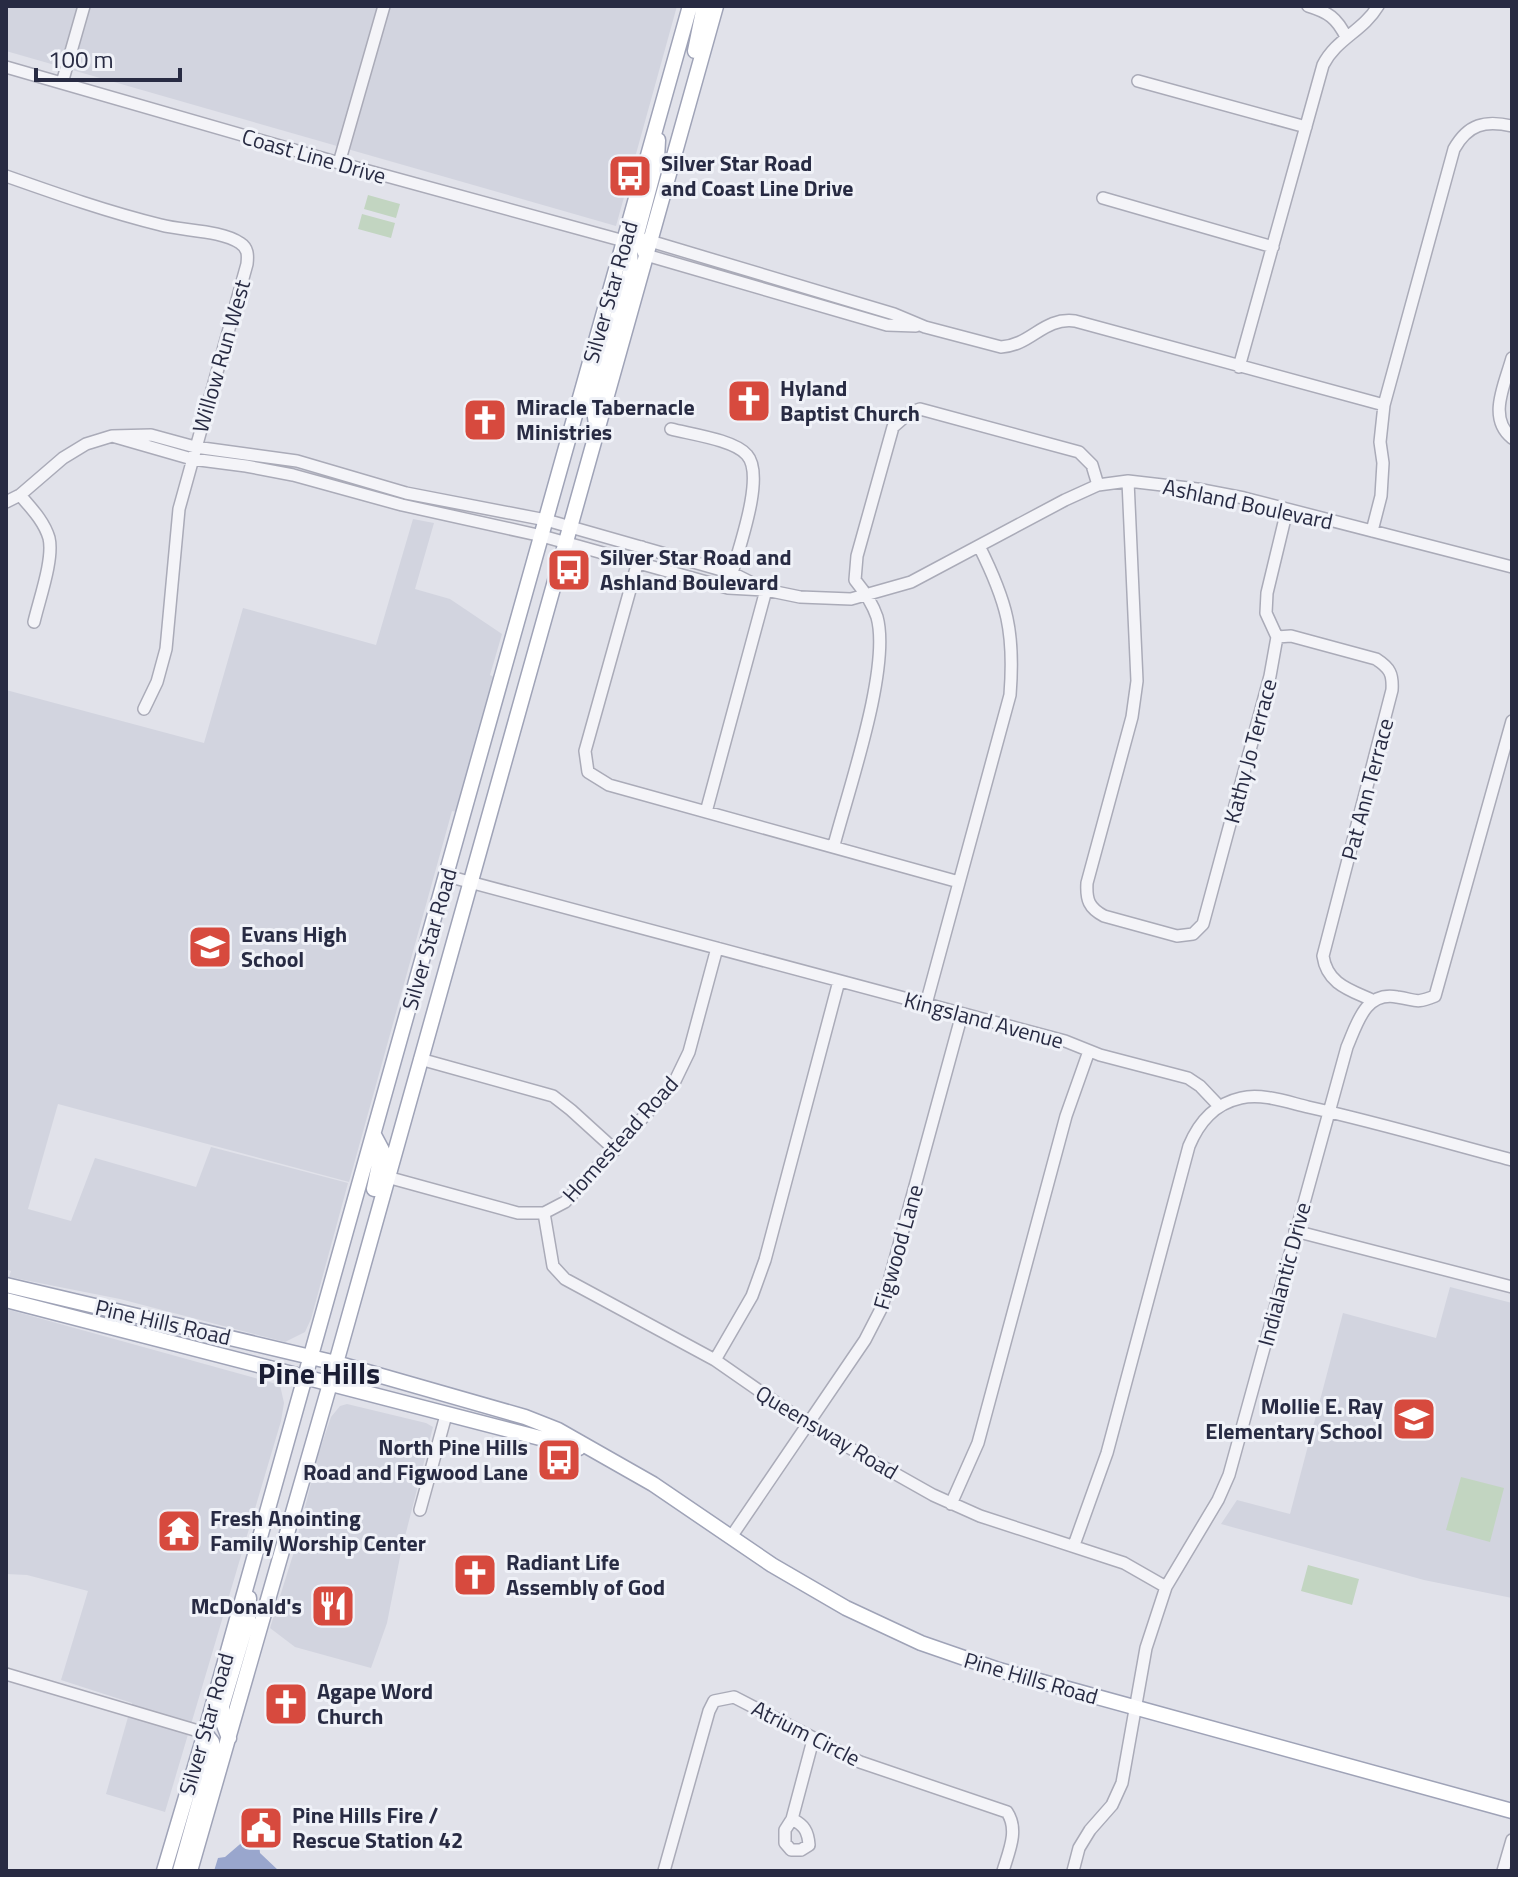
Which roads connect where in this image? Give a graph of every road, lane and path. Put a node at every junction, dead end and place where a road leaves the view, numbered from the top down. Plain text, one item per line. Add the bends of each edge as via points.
1 (84, 6) edge
2 (384, 6) edge
3 (690, 6) edge
4 (704, 6) edge
5 (716, 6) edge
6 (1308, 6) edge
7 (1378, 6) edge
8 (1346, 37) junction
9 (6, 67) edge
10 (1138, 81) dead end
11 (62, 83) junction
12 (660, 112) junction
13 (683, 123) junction
14 (1509, 125) edge
15 (1306, 127) junction
16 (339, 163) junction
17 (6, 176) edge
18 (1103, 198) dead end
19 (624, 241) junction
20 (1273, 247) junction
21 (648, 248) junction
22 (1512, 358) edge
23 (1239, 367) junction
24 (1384, 405) junction
25 (597, 428) junction
26 (671, 429) dead end
27 (1512, 438) edge
28 (194, 453) junction
29 (1128, 481) junction
30 (1098, 485) junction
31 (20, 495) junction
32 (6, 502) edge
33 (1287, 510) junction
34 (546, 520) junction
35 (570, 526) junction
36 (1372, 531) junction
37 (542, 536) junction
38 (565, 543) junction
39 (979, 546) junction
40 (642, 547) junction
41 (637, 564) junction
42 (1512, 567) edge
43 (732, 573) junction
44 (728, 588) junction
45 (766, 590) junction
46 (868, 596) junction
47 (34, 622) dead end
48 (1277, 637) junction
49 (144, 709) dead end
50 (1512, 721) edge
51 (706, 812) junction
52 (834, 845) junction
53 (447, 876) junction
54 (471, 882) junction
55 (959, 882) junction
56 (717, 948) junction
57 (839, 981) junction
58 (1372, 1000) junction
59 (926, 1004) junction
60 (962, 1014) junction
61 (1089, 1051) junction
62 (420, 1059) junction
63 (1219, 1106) junction
64 (1328, 1111) junction
65 (374, 1135) junction
66 (615, 1150) junction
67 (1512, 1160) edge
68 (387, 1177) junction
69 (544, 1213) junction
70 (1295, 1231) junction
71 (6, 1285) edge
72 (1512, 1287) edge
73 (356, 1292) junction
74 (6, 1300) edge
75 (311, 1357) junction
76 (715, 1360) junction
77 (336, 1363) junction
78 (305, 1379) junction
79 (330, 1385) junction
80 (446, 1415) junction
81 (807, 1424) junction
82 (591, 1451) junction
83 (951, 1504) junction
84 (420, 1510) dead end
85 (731, 1537) junction
86 (1074, 1545) junction
87 (253, 1562) junction
88 (1166, 1587) junction
89 (6, 1674) edge
90 (1135, 1707) junction
91 (205, 1733) junction
92 (229, 1738) junction
93 (813, 1740) junction
94 (1512, 1811) edge
95 (792, 1819) dead end
96 (1512, 1840) edge
97 (172, 1842) junction
98 (164, 1871) edge
99 (171, 1871) edge
100 (180, 1871) edge
101 (190, 1871) edge
102 (664, 1871) edge
103 (1003, 1871) edge
104 (1073, 1871) edge
105 (1503, 1871) edge

1 - 11 street
2 - 16 street
3 - 12 main road, Silver Star Road
4 - 13 main road
5 - 13 main road, Silver Star Road
6 - 8 street via 1330,14
7 - 8 street
8 - 15 street via 1323,65
9 - 11 street, Coast Line Drive
10 - 15 street
11 - 16 street, Coast Line Drive
12 - 19 main road, Silver Star Road
12 - 21 main road via 657,159 637,234
13 - 21 main road, Silver Star Road
14 - 24 street via 1474,126 1454,149
15 - 20 street
16 - 19 street, Coast Line Drive
17 - 28 street, Willow Run West via 162,226 243,244 247,264
18 - 20 street
19 - 25 main road via 631,269 593,403
19 - 34 main road, Silver Star Road
20 - 23 street
21 - 23 street via 887,325 925,327 1001,347 1015,346 1059,319
21 - 25 main road, Silver Star Road
22 - 27 street via 1499,406 1504,431
23 - 24 street
24 - 36 street via 1381,496
25 - 35 main road, Silver Star Road
26 - 43 street via 733,446 754,466 755,483
28 - 31 street via 151,435 112,436 63,458
28 - 34 street, Ashland Boulevard via 297,461 406,493
28 - 37 street, Ashland Boulevard
28 - 49 street, Willow Run West via 179,509 166,649
29 - 30 street, Ashland Boulevard
29 - 33 street, Ashland Boulevard via 1197,489
29 - 48 street, Kathy Jo Terrace via 1137,681 1087,883 1086,898 1093,910 1177,936 1193,934 1203,924
30 - 39 street, Ashland Boulevard
30 - 46 street via 1092,465 1079,452 955,417 920,409 909,413 893,427 857,556 855,580
31 - 32 street
31 - 47 street via 49,538
33 - 36 street, Ashland Boulevard
33 - 48 street, Kathy Jo Terrace via 1267,593 1266,613
34 - 35 street, Ashland Boulevard
34 - 37 main road, Silver Star Road
35 - 38 main road, Silver Star Road
35 - 40 street, Ashland Boulevard
36 - 42 street, Ashland Boulevard
37 - 38 street, Ashland Boulevard
37 - 53 main road, Silver Star Road
38 - 41 street, Ashland Boulevard
38 - 54 main road, Silver Star Road
39 - 46 street, Ashland Boulevard via 911,582
39 - 55 street via 1011,628 1013,662 1010,695
40 - 41 street
40 - 43 street, Ashland Boulevard
41 - 44 street, Ashland Boulevard
41 - 51 street via 585,751 588,772 609,785
43 - 44 street
43 - 45 street, Ashland Boulevard
44 - 45 street, Ashland Boulevard
45 - 46 street, Ashland Boulevard via 826,599
45 - 51 street
46 - 52 street via 877,619 875,691
48 - 58 street, Pat Ann Terrace via 1291,636 1376,659 1393,675 1323,956 1331,978
50 - 58 street via 1435,996 1417,1003 1387,996
51 - 52 street
52 - 55 street
53 - 54 street, Kingsland Avenue
53 - 65 main road, Silver Star Road
54 - 56 street, Kingsland Avenue
54 - 62 main road, Silver Star Road
55 - 59 street
56 - 57 street, Kingsland Avenue
56 - 66 street, Homestead Road via 682,1069
57 - 59 street, Kingsland Avenue
57 - 76 street via 765,1260 752,1296
58 - 64 street, Indialantic Drive via 1347,1047
59 - 60 street, Kingsland Avenue
60 - 61 street, Kingsland Avenue
60 - 81 street, Figwood Lane via 882,1307
61 - 63 street, Kingsland Avenue via 1188,1078
61 - 83 street via 1066,1116 978,1443
62 - 66 street via 553,1096
62 - 68 main road, Silver Star Road
63 - 64 street via 1257,1097
63 - 86 street via 1197,1128 1189,1146 1107,1453
64 - 67 street
64 - 70 street, Indialantic Drive
65 - 73 main road via 382,1160
65 - 75 main road, Silver Star Road
66 - 69 street, Homestead Road via 573,1196
68 - 69 street, Homestead Road via 518,1213
68 - 73 main road, Silver Star Road
69 - 76 street, Queensway Road via 553,1266 560,1275
70 - 72 street
70 - 88 street, Indialantic Drive via 1229,1475
71 - 75 main road, Pine Hills Road
73 - 77 main road, Silver Star Road
74 - 78 main road, Pine Hills Road
75 - 77 main road, Pine Hills Road
75 - 78 main road, Silver Star Road
76 - 81 street, Queensway Road
77 - 79 main road, Silver Star Road
77 - 82 main road, Pine Hills Road via 525,1417
78 - 79 main road, Pine Hills Road
78 - 87 main road, Silver Star Road
79 - 80 main road, Pine Hills Road
79 - 92 main road, Silver Star Road
80 - 82 main road, Pine Hills Road
80 - 84 street
81 - 83 street, Queensway Road
81 - 85 street, Figwood Lane
82 - 85 main road, Pine Hills Road via 653,1484
83 - 86 street, Queensway Road
85 - 90 main road, Pine Hills Road via 818,1593 921,1643
86 - 88 street, Queensway Road via 1124,1563
87 - 91 main road, Silver Star Road
87 - 92 main road via 248,1619 222,1706
88 - 90 street, Indialantic Drive via 1150,1632
89 - 91 street
90 - 94 main road, Pine Hills Road
90 - 104 street, Indialantic Drive via 1122,1783 1079,1848
91 - 97 main road, Silver Star Road
91 - 100 main road via 213,1753
92 - 101 main road, Silver Star Road
93 - 95 street
93 - 102 street, Atrium Circle via 745,1701 714,1701
93 - 103 street, Atrium Circle via 860,1762 1007,1812 1014,1831
96 - 105 street
97 - 98 main road, Silver Star Road
97 - 99 main road

